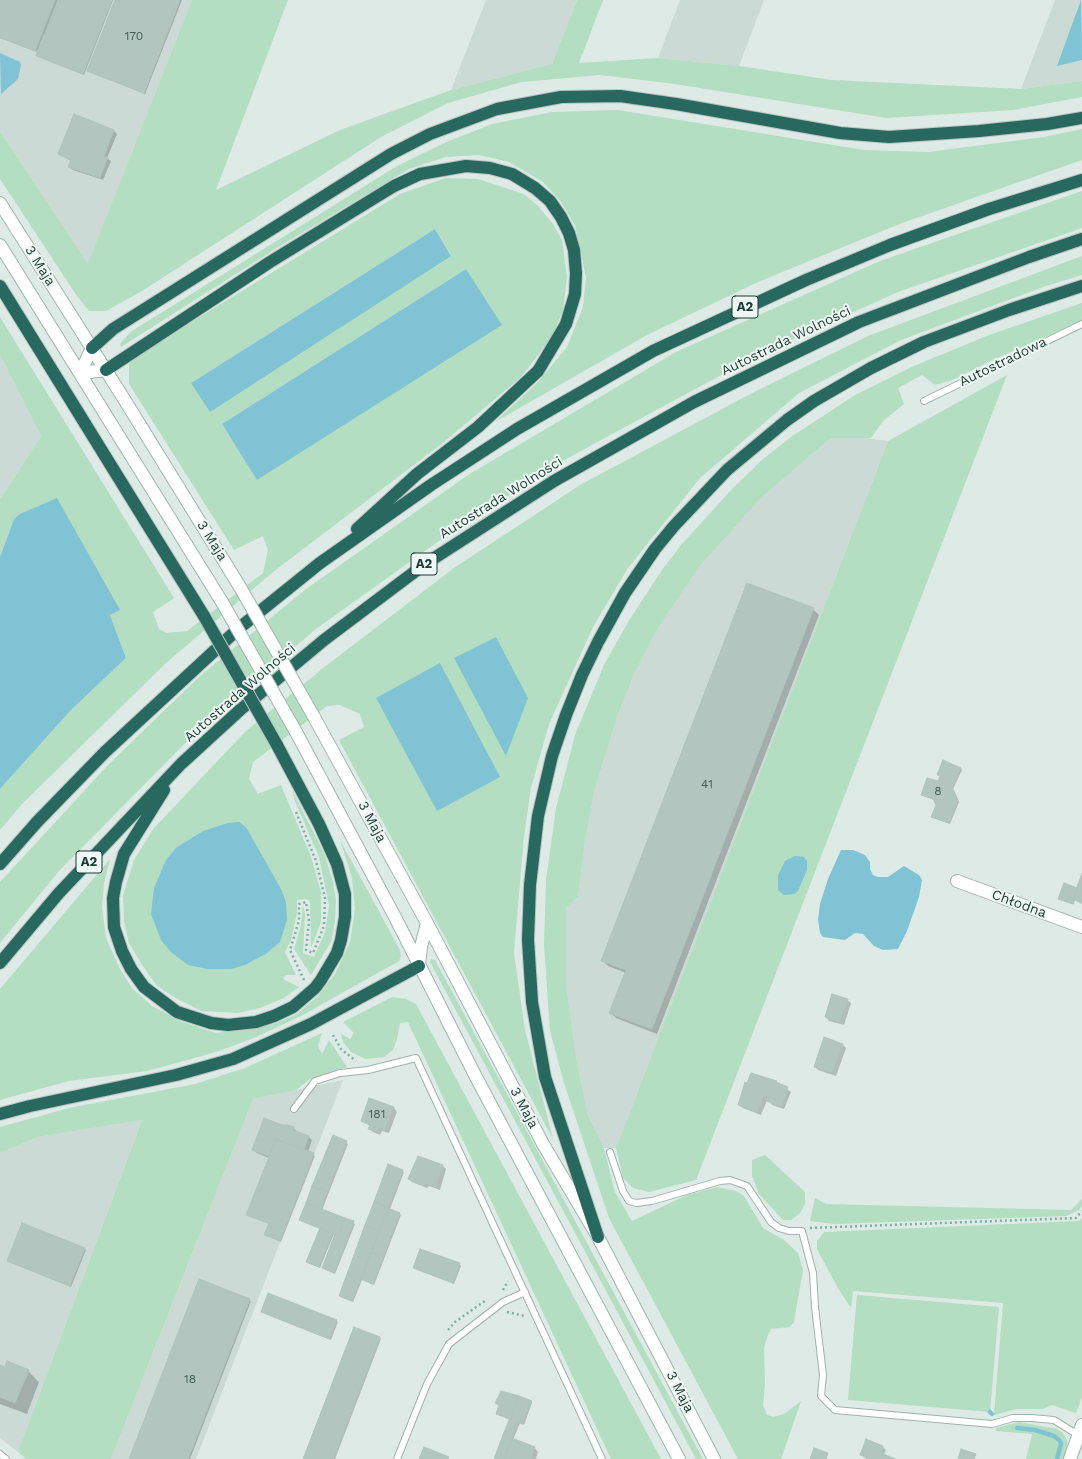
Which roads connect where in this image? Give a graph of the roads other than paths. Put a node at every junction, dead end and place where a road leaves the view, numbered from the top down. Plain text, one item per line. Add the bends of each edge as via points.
1 (1082, 118) edge
2 (1082, 180) edge
3 (0, 203) edge
4 (1082, 239) edge
5 (0, 245) edge
6 (0, 286) edge
7 (1082, 286) edge
8 (1082, 324) edge
9 (92, 348) junction
10 (106, 370) junction
11 (80, 373) junction
12 (924, 401) dead end
13 (320, 563) junction
14 (182, 764) junction
15 (0, 864) edge
16 (957, 881) dead end
17 (427, 923) junction
18 (1082, 926) edge
19 (0, 963) edge
20 (419, 966) junction
21 (294, 1109) dead end
22 (0, 1114) edge
23 (610, 1152) dead end
24 (598, 1237) junction
25 (525, 1292) junction
26 (1080, 1430) edge
27 (0, 1454) edge
28 (6, 1459) edge
29 (397, 1459) edge
30 (602, 1459) edge
31 (679, 1459) edge
32 (714, 1459) edge
33 (1070, 1459) edge

1 - 9 highway via 979,131 889,137 826,130 620,96 561,97 497,109 430,134 384,158 113,329
2 - 13 highway, A2 via 989,209 890,245 791,286 654,352 517,429 431,485
3 - 9 main road, 3 Maja
4 - 14 highway, Autostrada Wolności / A2 via 1028,257 860,322 694,402 554,480 425,564 324,640 240,710
5 - 11 main road, 3 Maja
6 - 14 highway, bridge via 204,616 277,745 337,864 344,894 345,916 341,940 331,965 315,988 293,1007 256,1022 228,1025 211,1023 178,1012 144,987 131,969 117,939 113,898 124,854
7 - 24 highway via 924,342 870,368 787,420 727,470 674,526 625,593 598,642 582,675 552,756 538,816 528,940 532,1002 545,1077
8 - 12 lane, Autostradowa
9 - 10 main road, 3 Maja
9 - 11 main road
10 - 11 main road
10 - 13 highway via 277,258 394,186 420,174 466,166 490,168 512,174 550,201 569,233 576,273 575,294 566,324 551,352 538,371 478,427 417,474
10 - 17 main road, 3 Maja, bridge via 240,587
11 - 20 main road, 3 Maja, bridge via 222,602 296,732 396,917
13 - 15 highway, A2 via 238,629 111,747 37,822
14 - 19 highway, Autostrada Wolności / A2 via 59,893
16 - 18 main road, Chłodna
17 - 20 main road
17 - 24 main road, 3 Maja via 544,1144
20 - 22 highway via 311,1024 233,1059 176,1076
20 - 31 main road, 3 Maja
21 - 25 lane via 315,1081 340,1073 368,1070 416,1058
23 - 26 lane via 629,1201 652,1201 730,1180 747,1186 770,1222 789,1231 802,1231 814,1273 822,1375 821,1396 835,1410 992,1424 1013,1418 1031,1418 1054,1420
24 - 32 main road, 3 Maja
25 - 29 lane via 502,1302 449,1344 427,1384
25 - 30 lane
26 - 33 main road
27 - 28 lane

